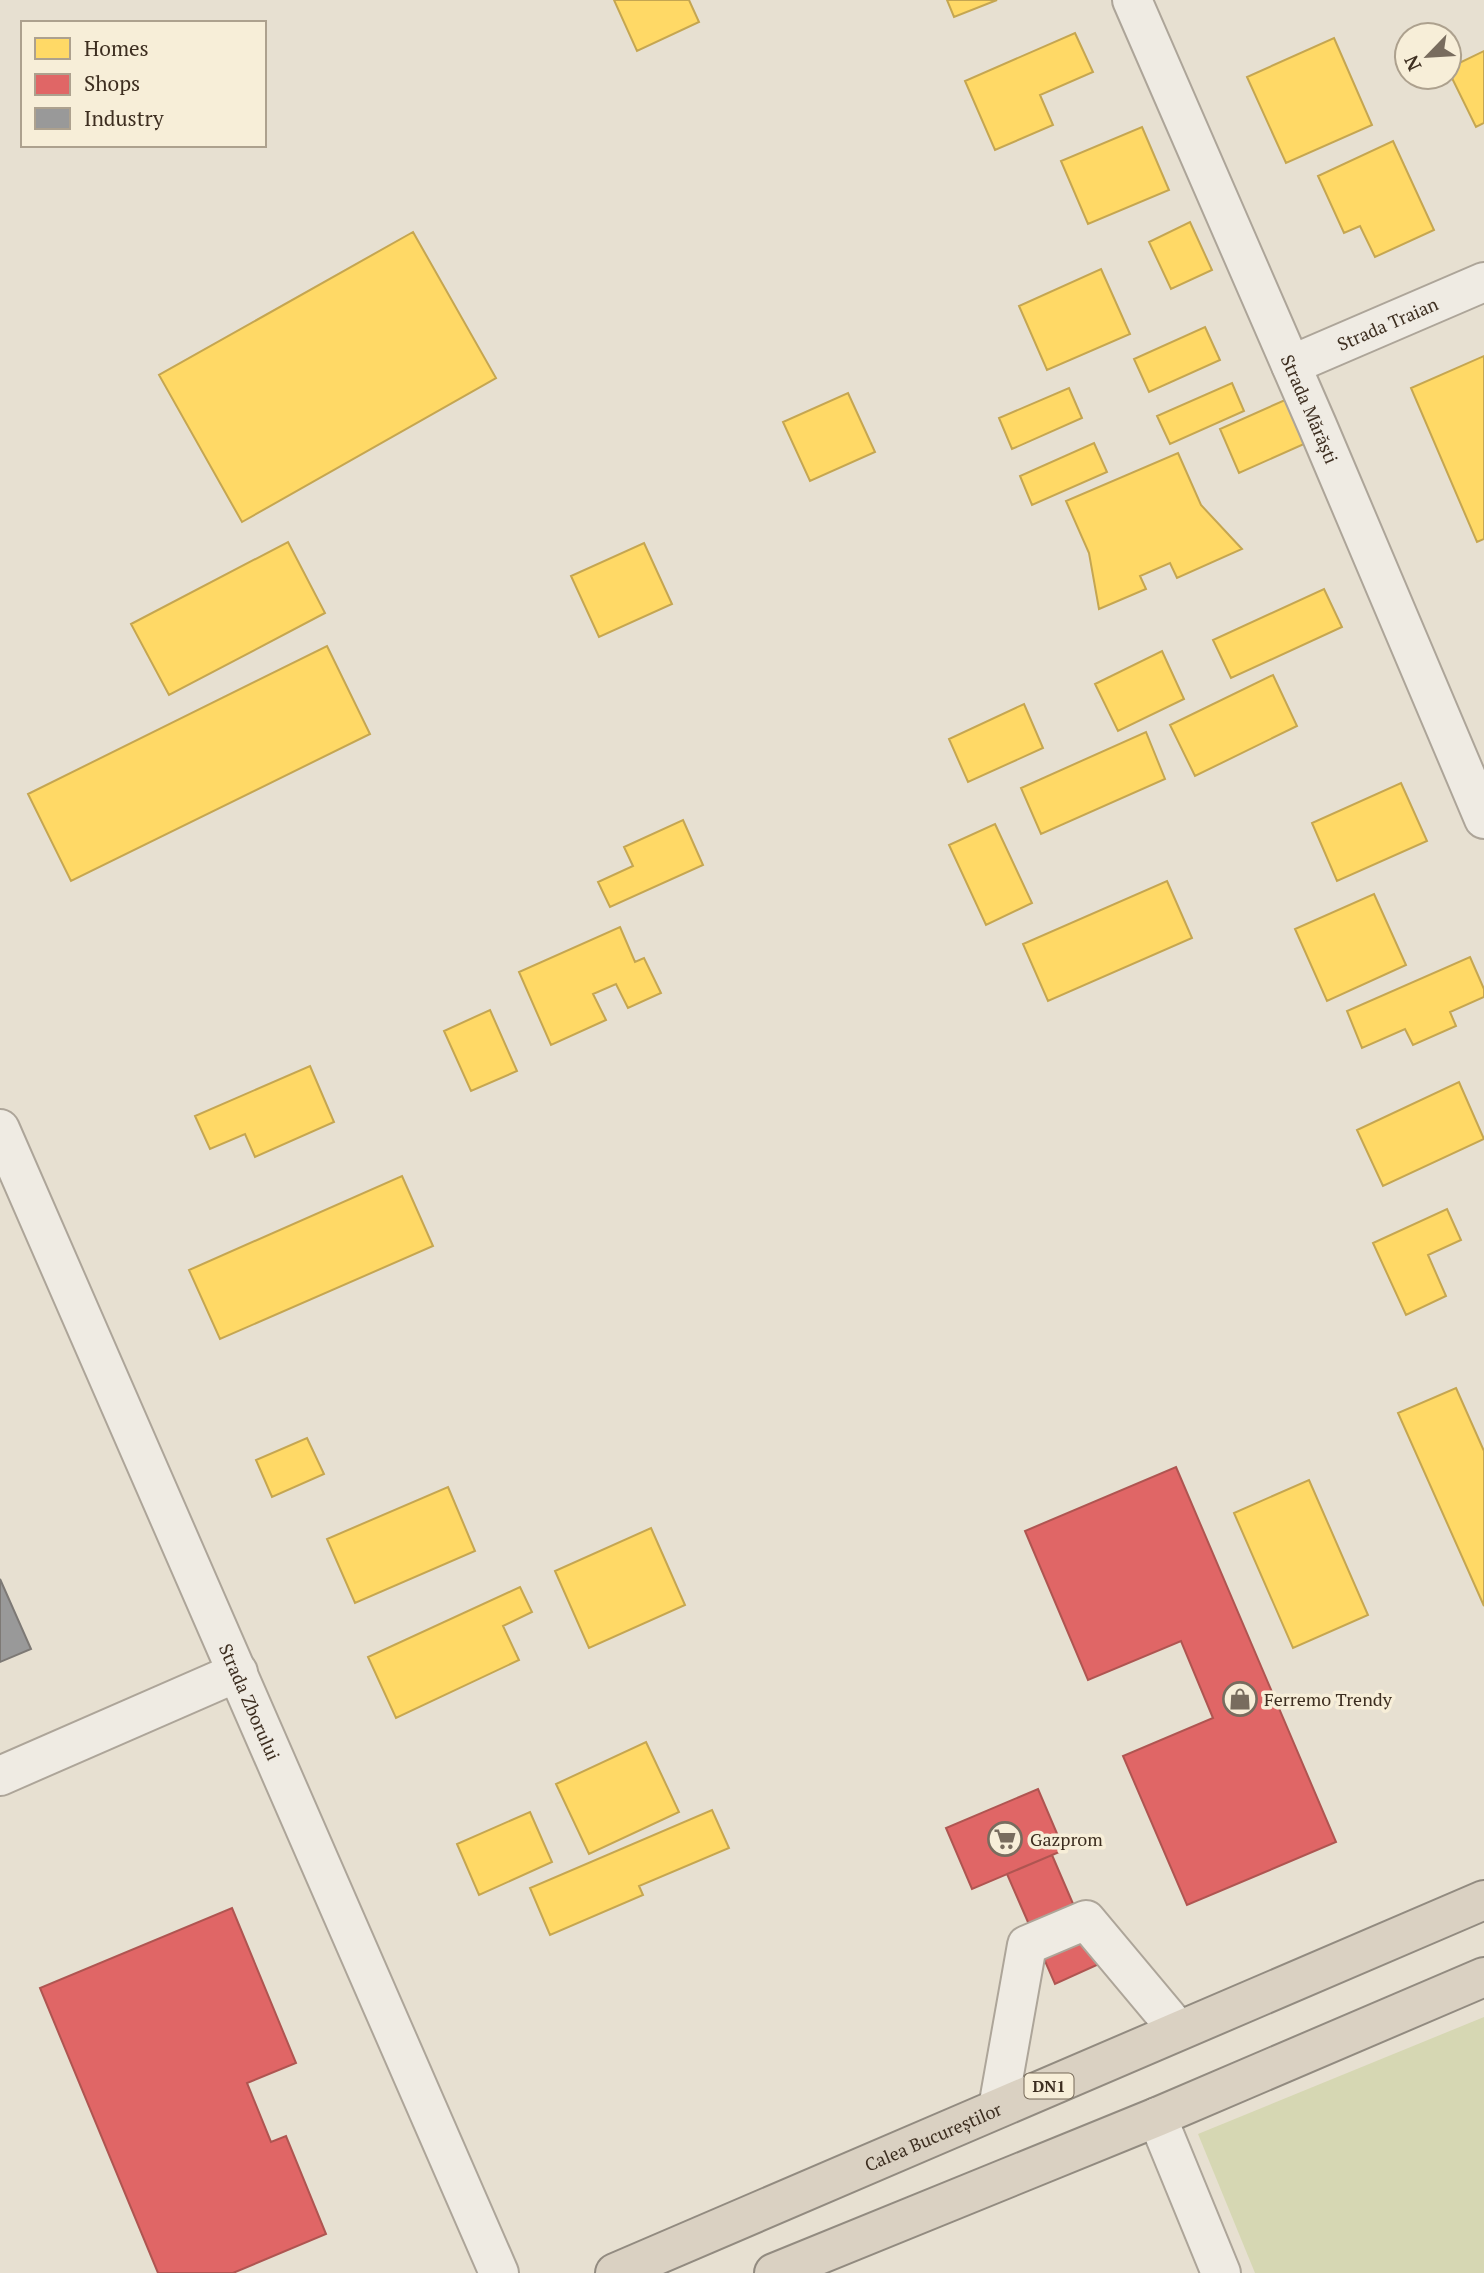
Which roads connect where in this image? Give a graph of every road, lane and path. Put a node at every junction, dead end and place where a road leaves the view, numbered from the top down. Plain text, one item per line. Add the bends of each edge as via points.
1 (1132, 0) edge
2 (1484, 282) edge
3 (1291, 365) junction
4 (1484, 819) edge
5 (0, 1129) edge
6 (238, 1672) junction
7 (0, 1776) edge
8 (1484, 1900) edge
9 (1484, 1977) edge
10 (1178, 2030) junction
11 (998, 2108) junction
12 (1157, 2117) junction
13 (499, 2273) edge
14 (615, 2273) edge
15 (774, 2273) edge
16 (1221, 2273) edge

1 - 3 street, Strada Mărăști
2 - 3 street, Strada Traian
3 - 4 street, Strada Mărăști
5 - 6 street, Strada Zborului
6 - 7 street
6 - 13 street, Strada Zborului
8 - 10 highway, Calea Bucureștilor / DN1
9 - 12 highway
10 - 11 highway, Calea Bucureștilor / DN1
10 - 11 street via 1086,1920 1027,1945
11 - 14 highway, Calea Bucureștilor / DN1
12 - 15 highway
12 - 16 street

